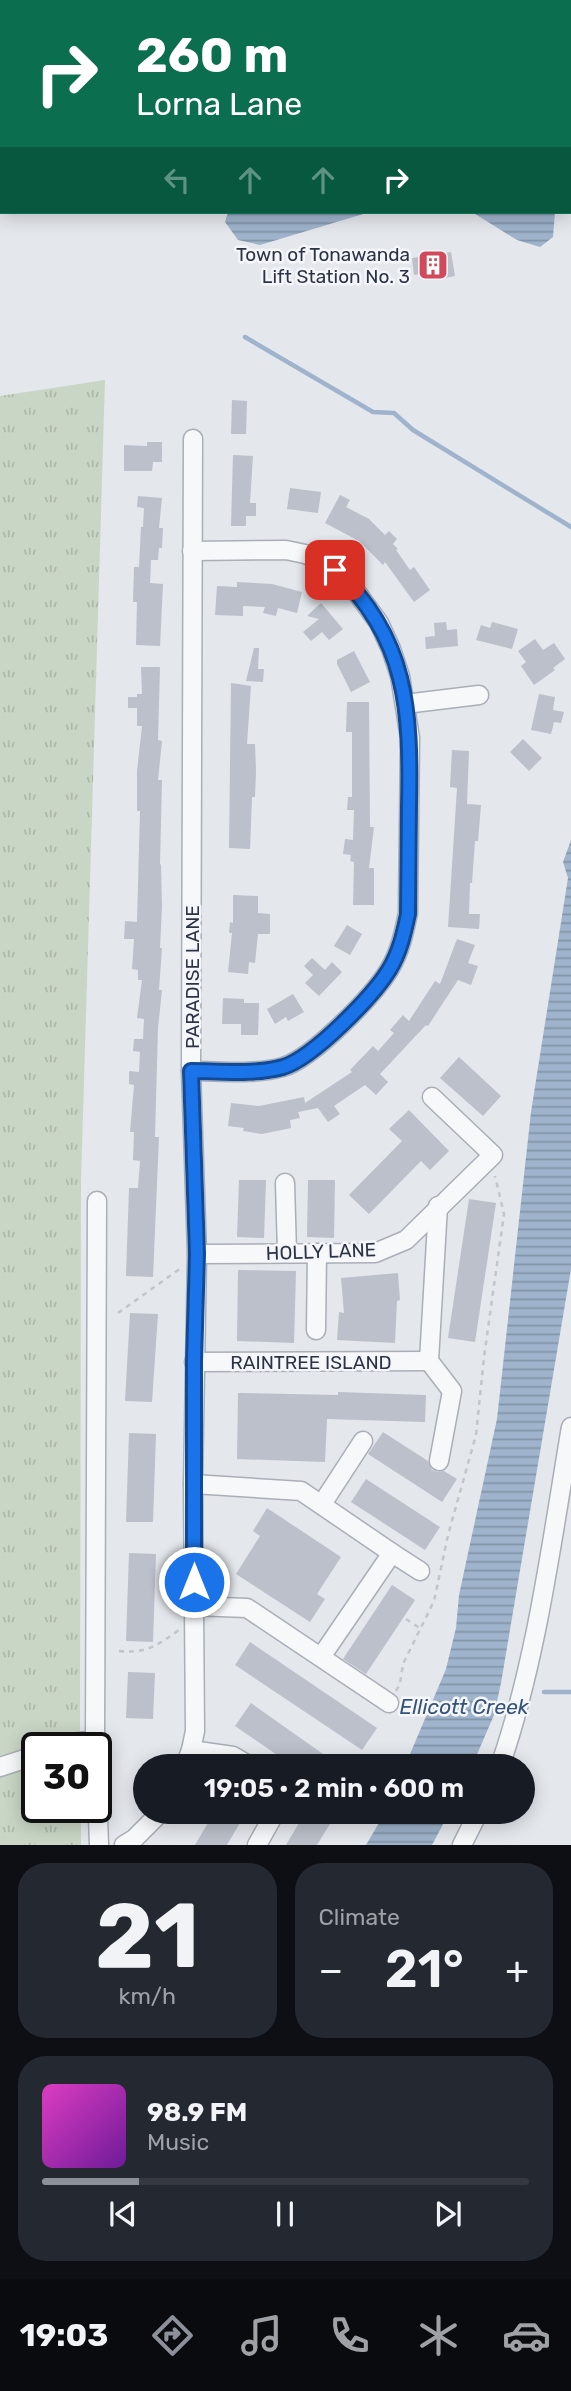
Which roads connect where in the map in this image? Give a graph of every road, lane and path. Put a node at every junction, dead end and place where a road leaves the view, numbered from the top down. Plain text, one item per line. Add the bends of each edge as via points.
1 (193, 439) dead end
2 (192, 551) junction
3 (479, 695) dead end
4 (405, 705) junction
5 (191, 1071) junction
6 (432, 1097) dead end
7 (493, 1156) junction
8 (285, 1183) dead end
9 (97, 1202) dead end
10 (439, 1206) junction
11 (286, 1253) junction
12 (317, 1253) junction
13 (197, 1254) junction
14 (118, 1313) dead end
15 (316, 1330) dead end
16 (429, 1361) junction
17 (194, 1362) junction
18 (571, 1427) edge
19 (363, 1441) dead end
20 (439, 1461) dead end
21 (193, 1484) junction
22 (322, 1504) junction
23 (564, 1506) edge
24 (392, 1553) junction
25 (420, 1571) dead end
26 (194, 1606) junction
27 (406, 1619) dead end
28 (421, 1629) junction
29 (180, 1630) dead end
30 (119, 1651) dead end
31 (321, 1657) junction
32 (389, 1703) joint
33 (96, 1732) edge
34 (189, 1754) edge
35 (504, 1754) edge
36 (21, 1760) edge
37 (0, 1767) edge
38 (98, 1823) edge
39 (150, 1824) edge
40 (269, 1824) edge
41 (472, 1824) edge
42 (132, 1843) edge
43 (99, 1845) edge
44 (257, 1845) edge
45 (462, 1845) edge

1 - 2 street, PARADISE LANE
2 - 4 street via 286,550 335,570 379,624 400,676
2 - 5 street, PARADISE LANE
3 - 4 street
4 - 5 street via 410,738 408,914 389,970 367,998 302,1059 263,1071
5 - 13 street, PARADISE LANE
6 - 7 street
7 - 10 street, HOLLY LANE
7 - 28 path via 504,1214 476,1435 434,1601
8 - 11 street
9 - 33 street
10 - 12 street, HOLLY LANE via 406,1240 375,1252
10 - 16 street
11 - 12 street, HOLLY LANE
11 - 13 street, HOLLY LANE
12 - 15 street
13 - 14 path
13 - 17 street, PARADISE LANE
16 - 17 street, RAINTREE ISLAND
16 - 20 street via 452,1391
17 - 21 street, PARADISE LANE
18 - 23 street
19 - 22 street
21 - 22 street via 301,1491
21 - 26 street, PARADISE LANE
22 - 24 street
23 - 35 street
24 - 25 street
24 - 31 street
26 - 31 street via 247,1608
26 - 34 street, PARADISE LANE via 195,1731
27 - 28 path
28 - 32 path
29 - 30 path via 136,1653
31 - 32 street
36 - 37 street
38 - 43 street
39 - 42 street
40 - 44 street
41 - 45 street

